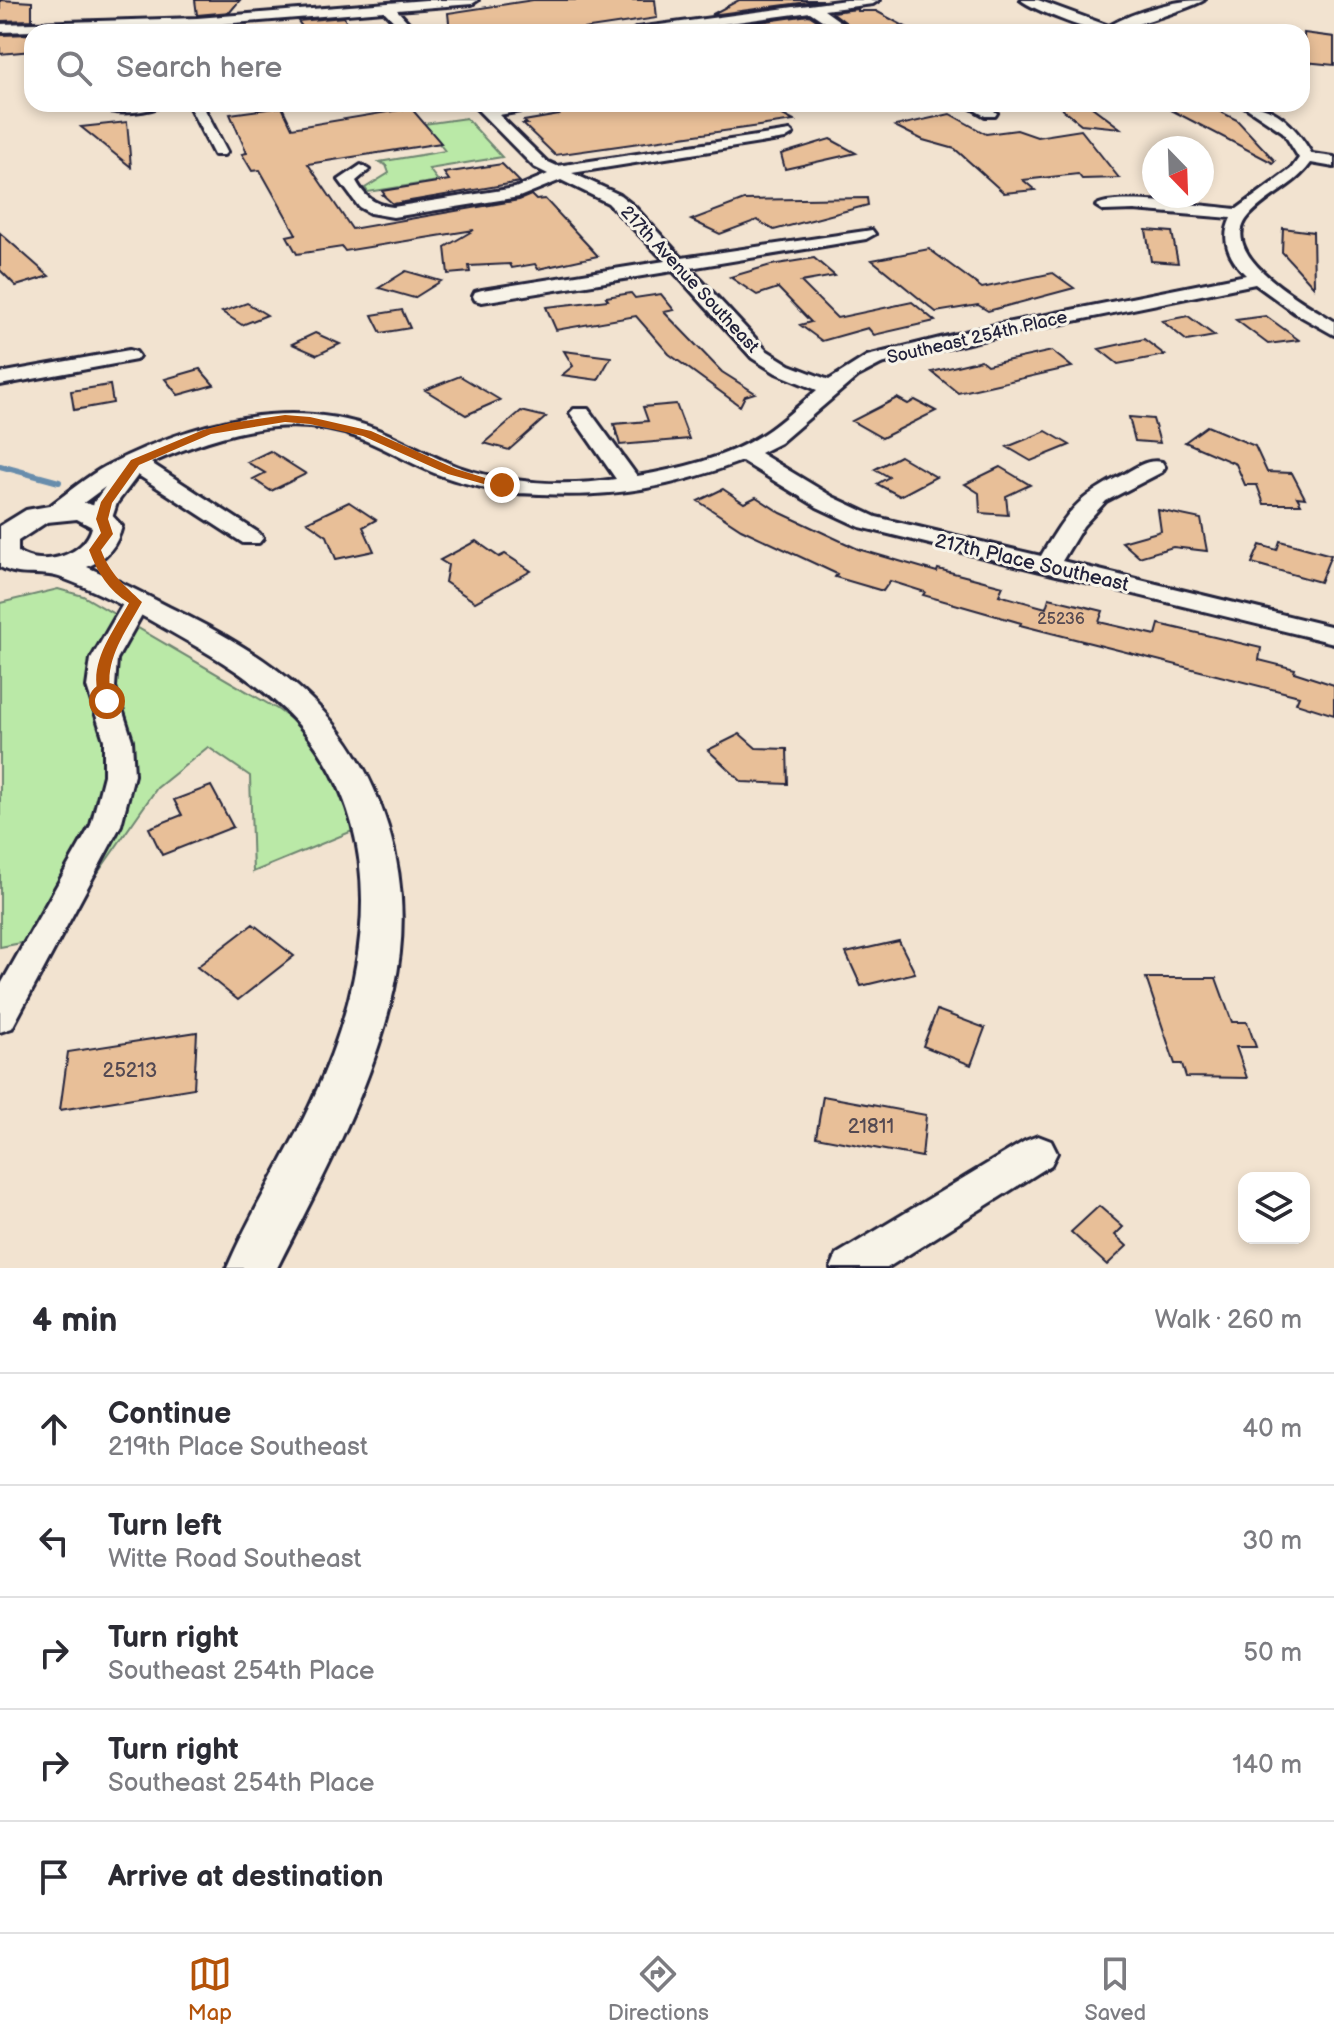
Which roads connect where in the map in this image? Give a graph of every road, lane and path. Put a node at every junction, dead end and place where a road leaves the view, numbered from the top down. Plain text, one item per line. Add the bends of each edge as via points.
1 (472, 0) edge
2 (873, 0) edge
3 (1027, 0) edge
4 (1198, 0) edge
5 (387, 7) junction
6 (812, 8) junction
7 (131, 24) edge
8 (403, 24) edge
9 (674, 24) edge
10 (837, 24) edge
11 (1093, 24) edge
12 (1123, 24) edge
13 (24, 27) edge
14 (0, 28) edge
15 (199, 112) edge
16 (486, 112) edge
17 (1261, 112) edge
18 (785, 134) dead end
19 (219, 152) dead end
20 (1307, 158) junction
21 (1334, 162) edge
22 (361, 170) dead end
23 (559, 173) junction
24 (1104, 206) dead end
25 (1241, 214) junction
26 (866, 234) dead end
27 (678, 264) junction
28 (1257, 278) junction
29 (482, 296) dead end
30 (1334, 329) edge
31 (129, 356) dead end
32 (0, 379) edge
33 (832, 388) junction
34 (581, 413) dead end
35 (744, 453) junction
36 (135, 463) junction
37 (1154, 467) dead end
38 (632, 485) junction
39 (46, 514) junction
40 (102, 519) junction
41 (1, 530) edge
42 (251, 538) dead end
43 (95, 550) junction
44 (57, 566) junction
45 (1047, 566) junction
46 (129, 598) junction
47 (1334, 635) edge
48 (0, 1018) edge
49 (1038, 1153) dead end
50 (251, 1268) edge
51 (851, 1268) edge

1 - 5 street
2 - 6 street
3 - 11 street
4 - 12 street
5 - 7 street
5 - 8 street
6 - 9 street
6 - 10 street
13 - 14 street
15 - 19 street
16 - 23 street, 217th Avenue Southeast via 522,149
17 - 20 street via 1289,129
18 - 23 street
20 - 21 street
20 - 25 street via 1297,172
22 - 23 street via 347,180 362,205 379,212 507,195
23 - 27 street, 217th Avenue Southeast via 614,199
24 - 25 street
25 - 28 street via 1233,233 1239,255
26 - 27 street
27 - 29 street
27 - 33 street, 217th Avenue Southeast via 759,354
28 - 30 street
28 - 33 street, Southeast 254th Place via 910,350 874,360
31 - 32 street
33 - 35 street, Southeast 254th Place via 772,438
34 - 38 street
35 - 38 street, Southeast 254th Place
35 - 45 street, 217th Place Southeast via 868,522
36 - 38 street, Southeast 254th Place via 230,426 310,420 367,433 452,472 502,485 590,490
36 - 39 street, Southeast 254th Place
36 - 40 street via 106,502
36 - 42 street
37 - 45 street via 1098,496 1073,522
39 - 40 street via 88,512
39 - 41 street
40 - 43 street via 107,534
41 - 44 street via 3,556 13,563
43 - 44 street
43 - 46 street via 102,569
44 - 46 street
45 - 47 street, 217th Place Southeast
46 - 48 street via 104,659 101,687 118,740 119,775 106,825
46 - 50 street via 242,659 299,704 326,734 355,782 378,855 382,939 372,993 319,1135
49 - 51 street

